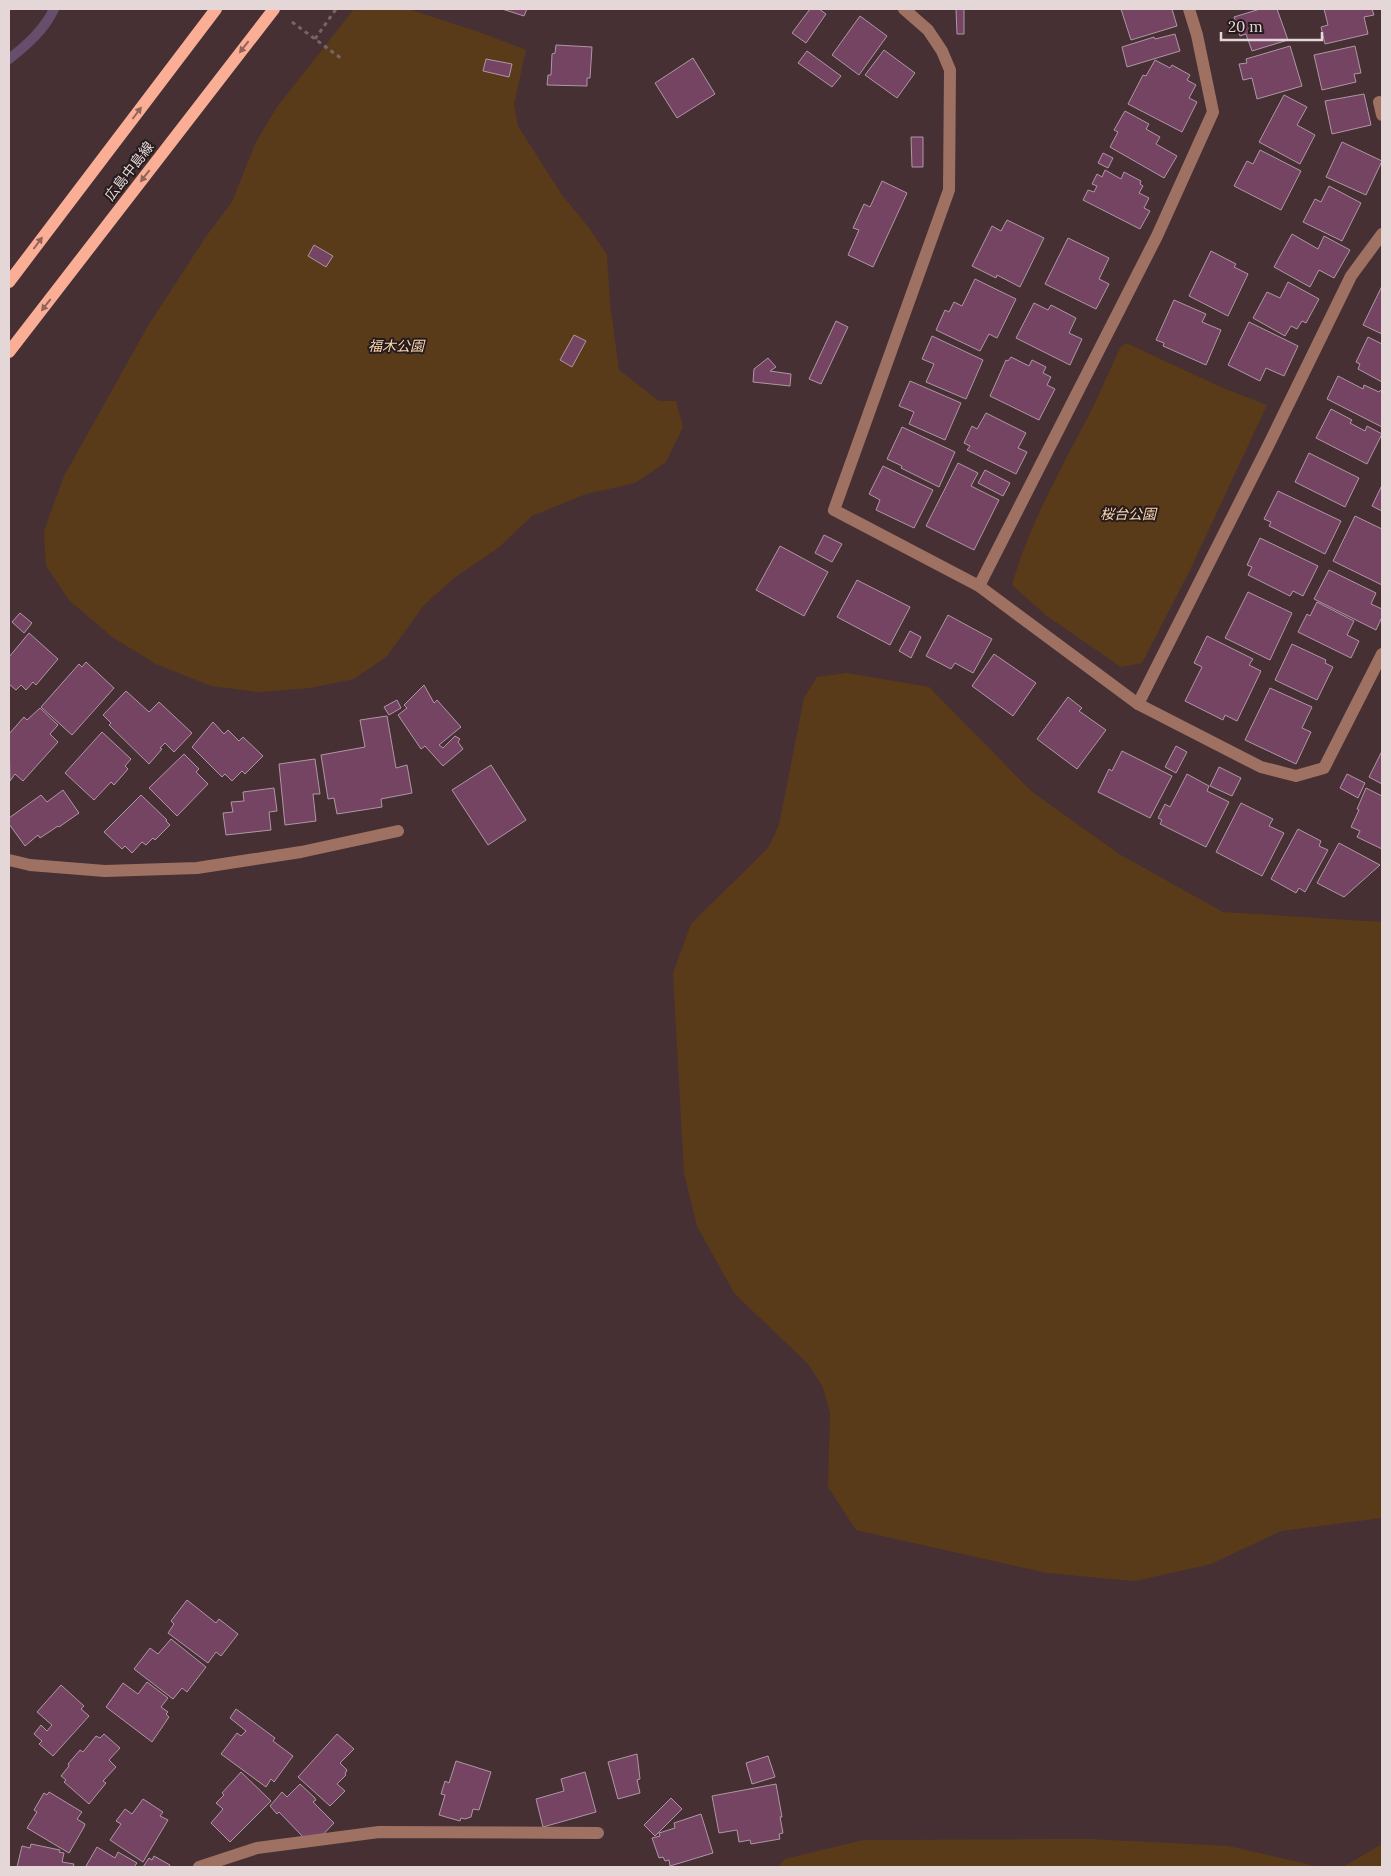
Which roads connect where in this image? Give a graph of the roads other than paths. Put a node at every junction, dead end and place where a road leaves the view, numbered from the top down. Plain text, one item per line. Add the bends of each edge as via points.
1 (216, 9) edge
2 (274, 9) edge
3 (904, 9) edge
4 (1189, 9) edge
5 (1382, 234) edge
6 (9, 282) edge
7 (10, 347) edge
8 (979, 586) junction
9 (1382, 654) edge
10 (1138, 704) junction
11 (398, 831) dead end
12 (9, 860) edge
13 (598, 1833) dead end
14 (198, 1867) edge

6 -> 1 main road, 広島中島線
2 -> 7 main road, 広島中島線
3 - 8 street via 928,30 950,70 949,190 834,510
4 - 8 street via 1213,112 1157,236
5 - 10 street via 1352,276
8 - 10 street
9 - 10 street via 1324,768 1296,776 1261,767
11 - 12 street via 301,852 197,868 105,870 30,865
13 - 14 street via 379,1832 257,1848

